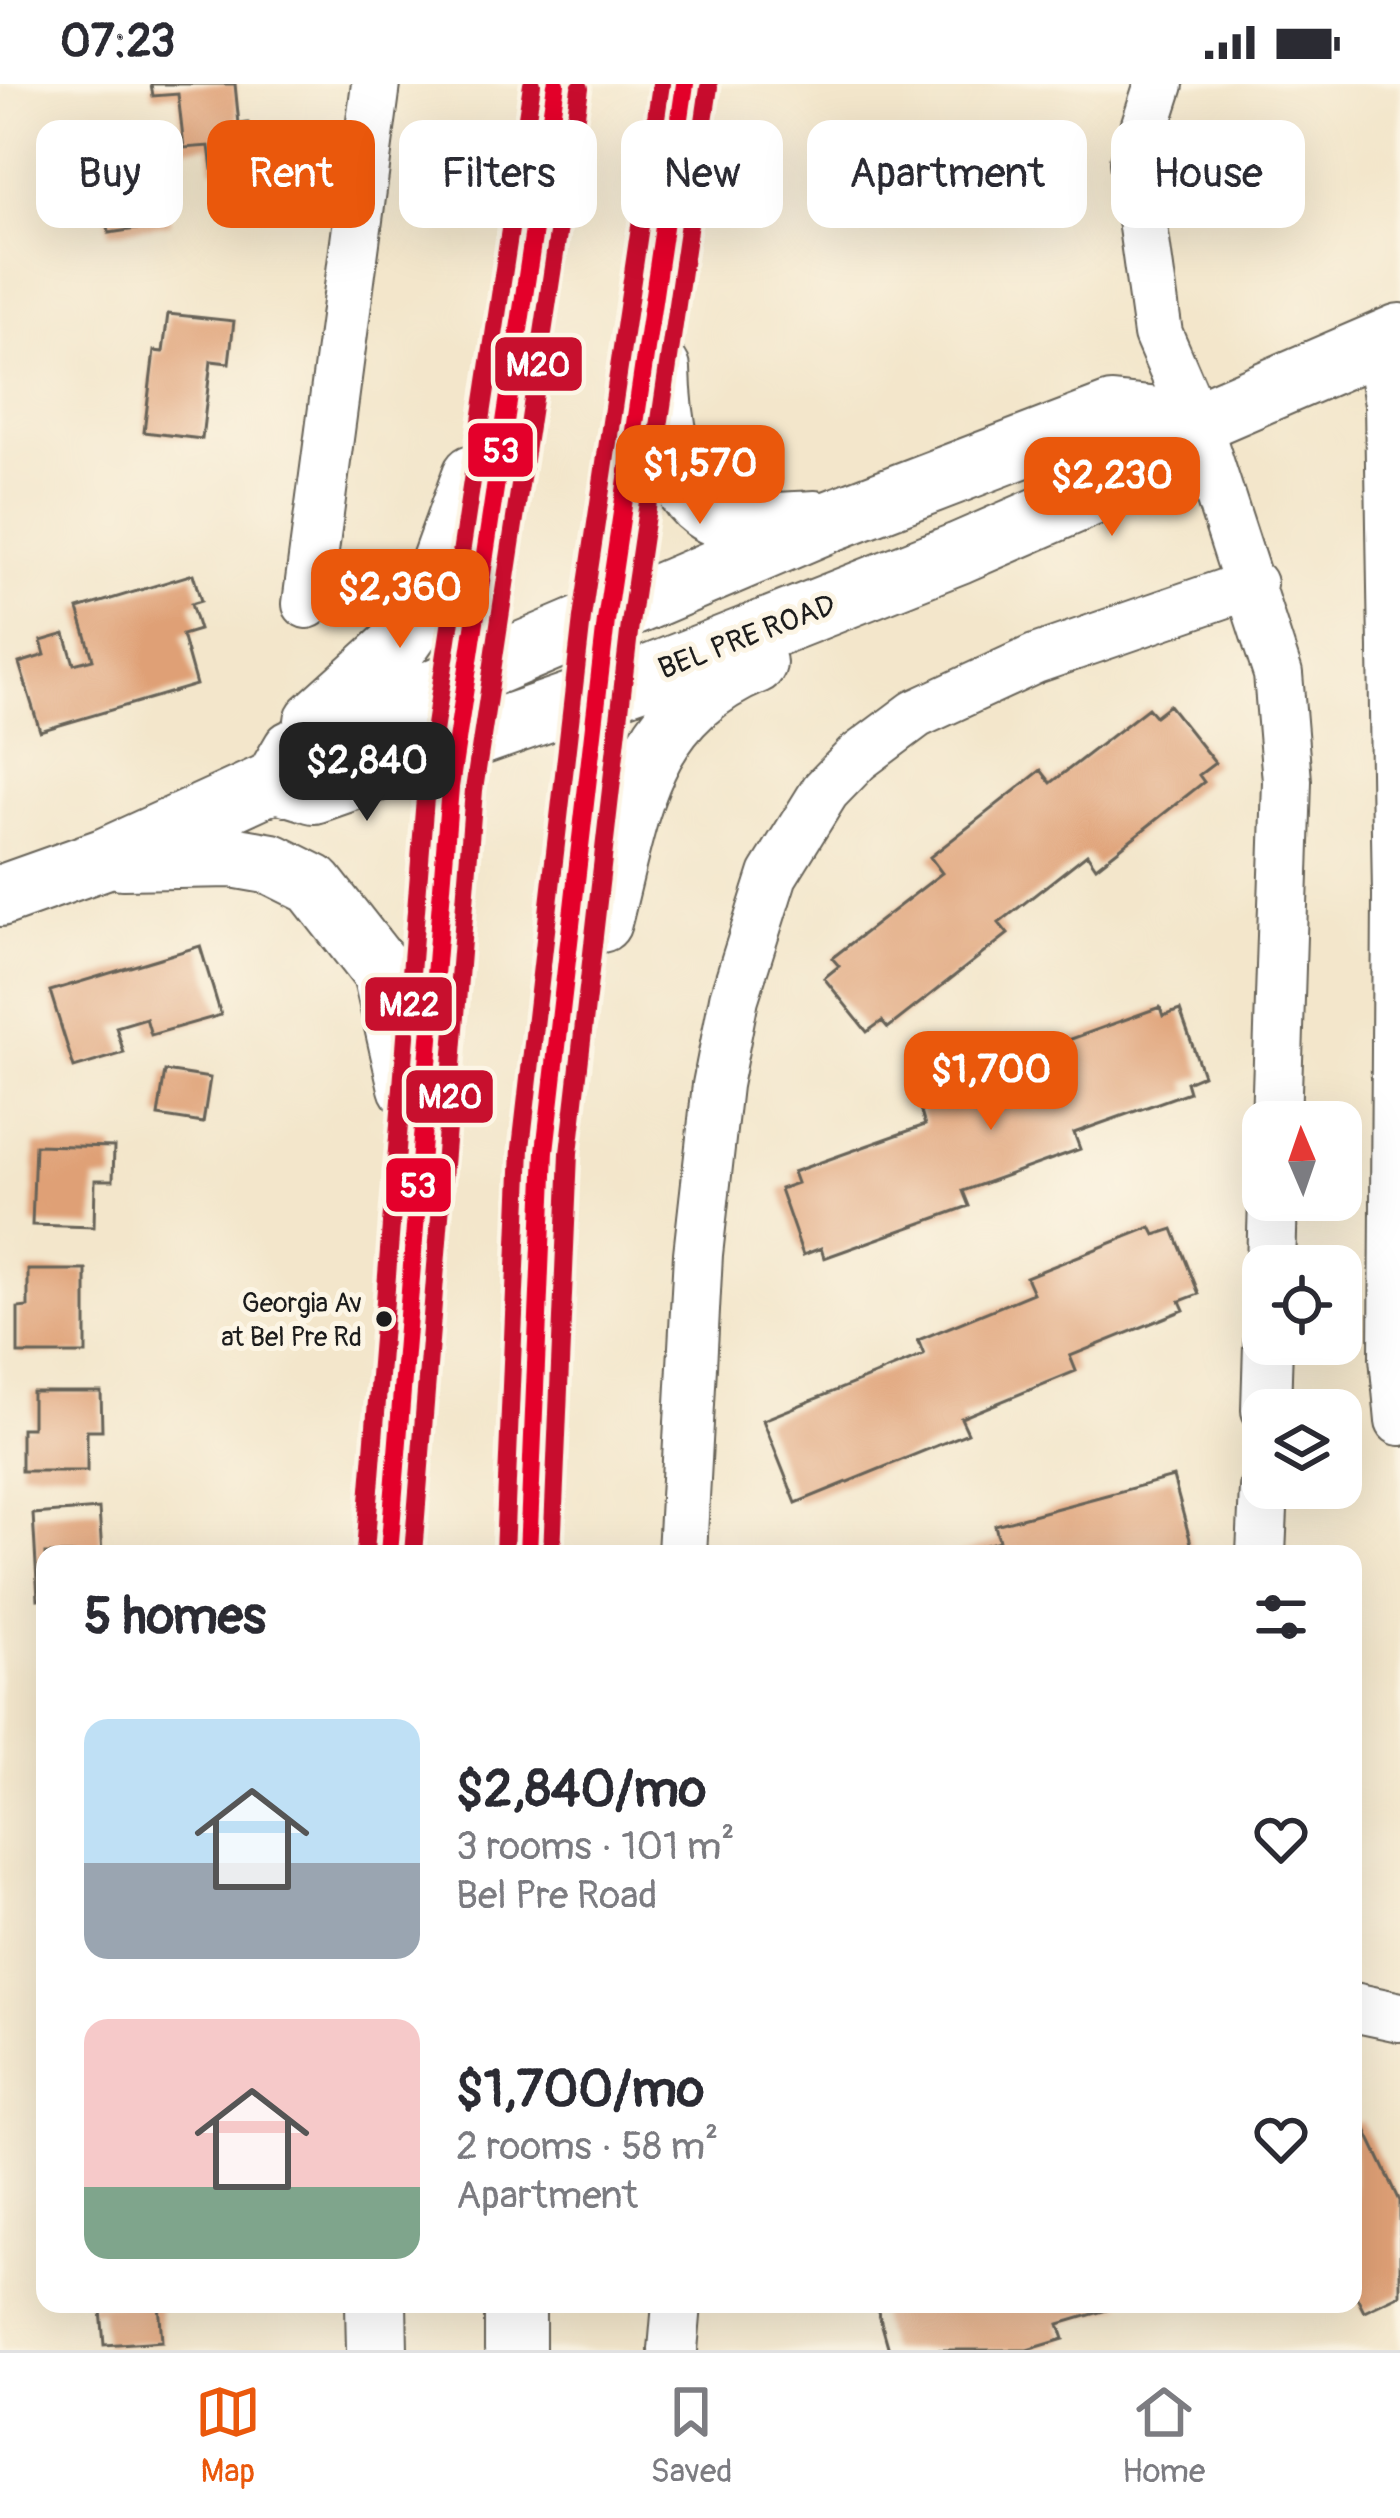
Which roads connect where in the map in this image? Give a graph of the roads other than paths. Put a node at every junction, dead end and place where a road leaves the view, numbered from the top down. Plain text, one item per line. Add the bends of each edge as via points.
1 (376, 84) edge
2 (556, 84) edge
3 (685, 84) edge
4 (1159, 84) edge
5 (657, 274) junction
6 (1389, 337) edge
7 (519, 345) junction
8 (1196, 422) junction
9 (833, 520) junction
10 (959, 553) junction
11 (1252, 584) junction
12 (307, 604) dead end
13 (605, 621) junction
14 (469, 676) junction
15 (597, 694) junction
16 (458, 742) junction
17 (275, 781) junction
18 (168, 828) junction
19 (104, 859) junction
20 (1398, 895) edge
21 (0, 896) edge
22 (1277, 1101) edge
23 (548, 1131) junction
24 (424, 1153) junction
25 (1397, 1357) edge
26 (1400, 1421) edge
27 (1263, 1509) edge
28 (388, 1545) edge
29 (528, 1545) edge
30 (682, 1545) edge
31 (1261, 1545) edge
32 (1362, 2009) edge
33 (1400, 2018) edge
34 (376, 2313) edge
35 (515, 2313) edge
36 (676, 2313) edge
37 (377, 2350) edge
38 (515, 2350) edge
39 (674, 2350) edge

1 - 12 street
2 - 7 main road
3 - 5 main road
4 - 8 street via 1133,162 1158,334
5 - 9 main road via 660,398 681,480 704,509 740,521
5 - 13 main road
6 - 8 main road, BEL PRE ROAD
6 - 20 street, BEL PRE ROAD
7 - 14 main road
7 - 18 main road via 425,608 396,648 335,706
8 - 9 main road, BEL PRE ROAD via 1112,413
8 - 10 main road, BEL PRE ROAD via 1145,472
8 - 11 street
9 - 13 main road, BEL PRE ROAD
10 - 15 main road, BEL PRE ROAD
10 - 23 main road via 831,631 728,675 685,708 643,763
11 - 22 street via 1278,674 1287,782
11 - 30 street via 1035,659 916,714 825,791 772,875 717,1085 698,1254
13 - 14 main road, BEL PRE ROAD
13 - 15 main road
14 - 16 main road
14 - 17 main road, BEL PRE ROAD via 293,750
15 - 16 main road, BEL PRE ROAD
15 - 23 main road
16 - 17 main road, BEL PRE ROAD via 314,793
16 - 24 main road via 439,898
17 - 18 main road, BEL PRE ROAD
18 - 19 main road, BEL PRE ROAD
19 - 21 main road, BEL PRE ROAD
19 - 24 main road via 232,857 272,864 317,888 382,973
20 - 25 street, BEL PRE ROAD
23 - 29 main road
24 - 28 main road
25 - 26 street, BEL PRE ROAD
27 - 31 street
32 - 33 street
34 - 37 main road
35 - 38 main road
36 - 39 street

